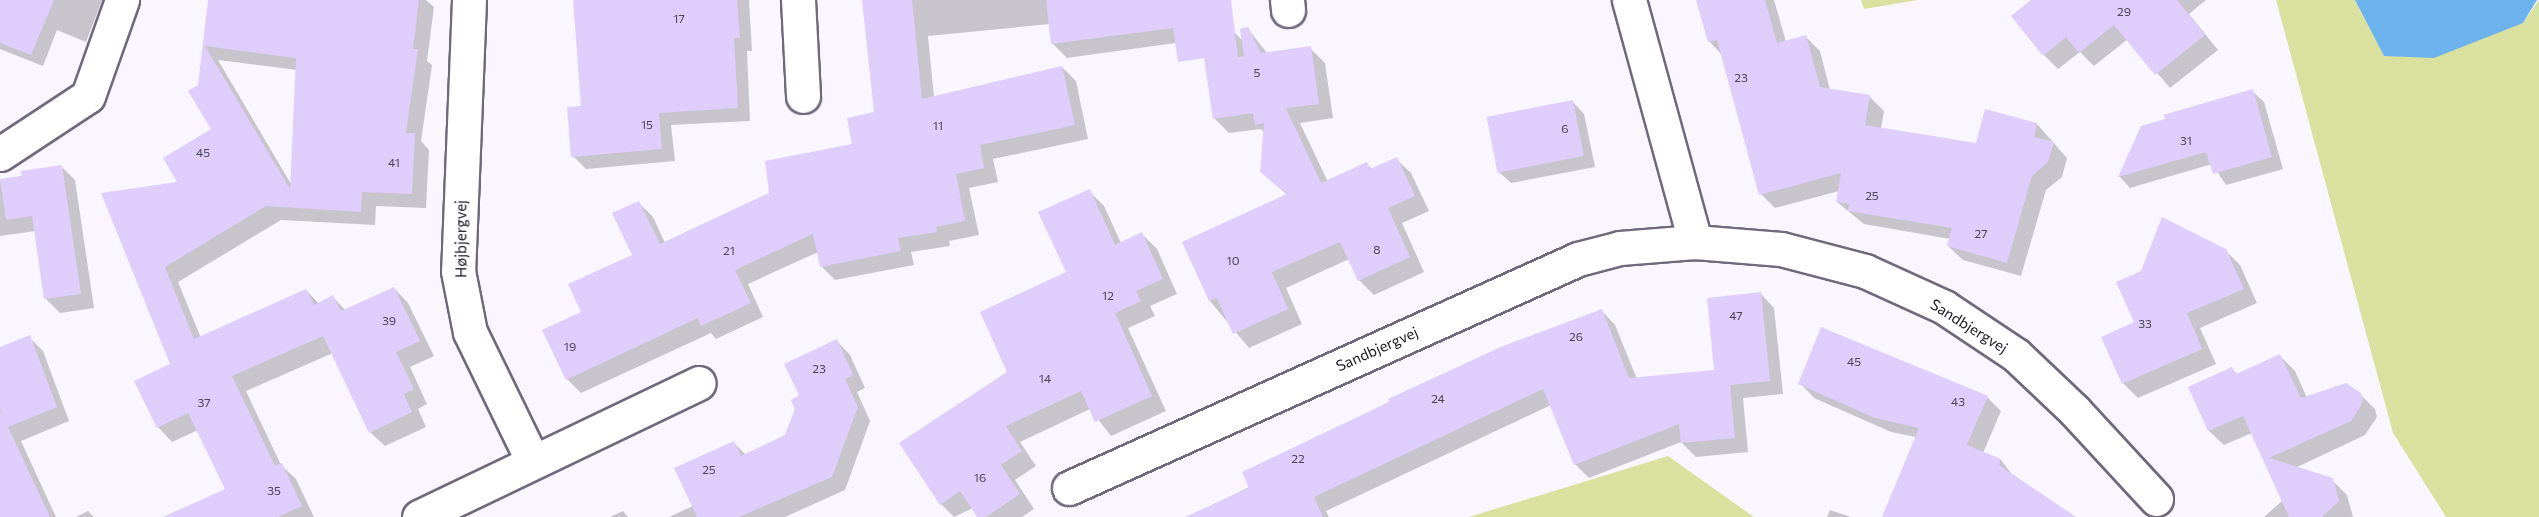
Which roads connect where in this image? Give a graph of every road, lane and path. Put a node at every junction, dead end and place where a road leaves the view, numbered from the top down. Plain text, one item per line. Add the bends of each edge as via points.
1 (122, 0) edge
2 (469, 0) edge
3 (798, 0) edge
4 (1629, 0) edge
5 (803, 96) dead end
6 (0, 154) edge
7 (1695, 242) junction
8 (699, 383) dead end
9 (533, 462) junction
10 (1069, 488) dead end
11 (2156, 499) dead end
12 (419, 517) edge

1 - 6 street via 88,96
2 - 9 street, Højbjergvej via 458,271 470,332
3 - 5 street
4 - 7 street
7 - 10 street, Sandbjergvej via 1620,248 1578,259
7 - 11 street, Sandbjergvej via 1781,249 1812,257 1865,271 1944,307 2016,355 2074,410
8 - 9 street
9 - 12 street

